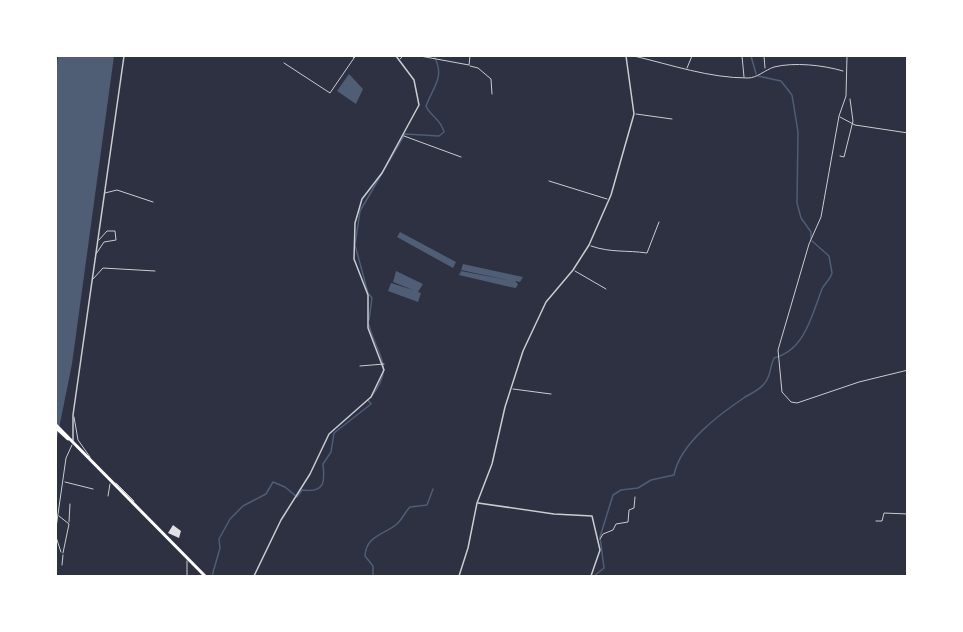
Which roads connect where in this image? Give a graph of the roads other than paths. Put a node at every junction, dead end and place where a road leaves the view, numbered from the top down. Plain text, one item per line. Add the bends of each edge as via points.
1 (124, 56) edge
2 (352, 56) edge
3 (357, 56) edge
4 (396, 56) edge
5 (403, 56) edge
6 (420, 56) edge
7 (470, 56) edge
8 (626, 56) edge
9 (634, 56) edge
10 (692, 56) edge
11 (742, 56) edge
12 (764, 56) edge
13 (847, 56) edge
14 (354, 58) junction
15 (400, 59) junction
16 (284, 63) dead end
17 (469, 65) junction
18 (686, 69) junction
19 (765, 70) junction
20 (845, 71) junction
21 (744, 78) junction
22 (492, 93) dead end
23 (850, 99) dead end
24 (634, 114) junction
25 (839, 116) junction
26 (672, 119) dead end
27 (852, 124) junction
28 (908, 133) edge
29 (402, 135) junction
30 (840, 156) dead end
31 (461, 157) dead end
32 (549, 181) dead end
33 (103, 197) junction
34 (609, 199) junction
35 (153, 202) dead end
36 (659, 222) dead end
37 (98, 241) junction
38 (589, 245) junction
39 (95, 256) junction
40 (573, 270) junction
41 (155, 271) dead end
42 (92, 280) junction
43 (606, 289) dead end
44 (384, 364) junction
45 (360, 366) dead end
46 (908, 370) edge
47 (511, 388) junction
48 (550, 394) dead end
49 (73, 415) junction
50 (56, 426) edge
51 (73, 444) junction
52 (63, 482) junction
53 (111, 483) junction
54 (93, 489) dead end
55 (108, 496) dead end
56 (635, 497) dead end
57 (477, 503) junction
58 (70, 504) dead end
59 (133, 505) junction
60 (57, 514) junction
61 (908, 514) edge
62 (876, 521) dead end
63 (69, 524) junction
64 (56, 528) edge
65 (56, 537) edge
66 (598, 539) junction
67 (63, 553) junction
68 (188, 559) junction
69 (62, 566) dead end
70 (187, 576) edge
71 (205, 576) edge
72 (254, 576) edge
73 (459, 576) edge
74 (591, 576) edge

1 - 33 street
2 - 14 street
3 - 14 street
4 - 15 street
5 - 15 street
6 - 17 street
7 - 17 street
8 - 24 street
9 - 18 street
10 - 18 street
11 - 21 street
12 - 19 street
13 - 20 street
14 - 16 street via 330,93
15 - 29 street via 414,80 420,99
17 - 22 street via 491,79
18 - 21 street
19 - 20 street via 782,66
19 - 21 street via 753,78
20 - 25 street via 846,96
23 - 27 street
24 - 26 street
24 - 34 street
25 - 27 street
25 - 46 street via 820,217 778,355 782,392 793,403
27 - 28 street
27 - 30 street via 844,157
29 - 31 street
29 - 44 street via 382,173 362,199 353,245 357,272 368,295 368,328
32 - 34 street
33 - 35 street via 117,190
33 - 37 street
34 - 38 street
36 - 38 street via 647,253 629,249 616,252
37 - 39 street
37 - 39 street via 107,231 115,231 116,240 104,242
38 - 40 street
39 - 42 street
40 - 43 street
40 - 47 street via 546,302
41 - 42 street via 103,268
42 - 49 street
44 - 45 street
44 - 72 street via 381,380 371,397 329,434
47 - 48 street
47 - 57 street via 492,464
49 - 51 street
49 - 59 street via 84,451 122,487
50 - 51 highway
51 - 52 street via 66,458
51 - 53 highway
52 - 54 street
52 - 60 street
53 - 55 street
53 - 59 highway
56 - 66 street via 628,522 616,524
57 - 66 street via 592,516
57 - 73 street
58 - 63 street
59 - 68 highway
60 - 63 street
60 - 64 street
61 - 62 street via 888,512 882,521
63 - 67 street
65 - 67 street
66 - 74 street via 598,560
67 - 69 street
68 - 70 street
68 - 71 highway

